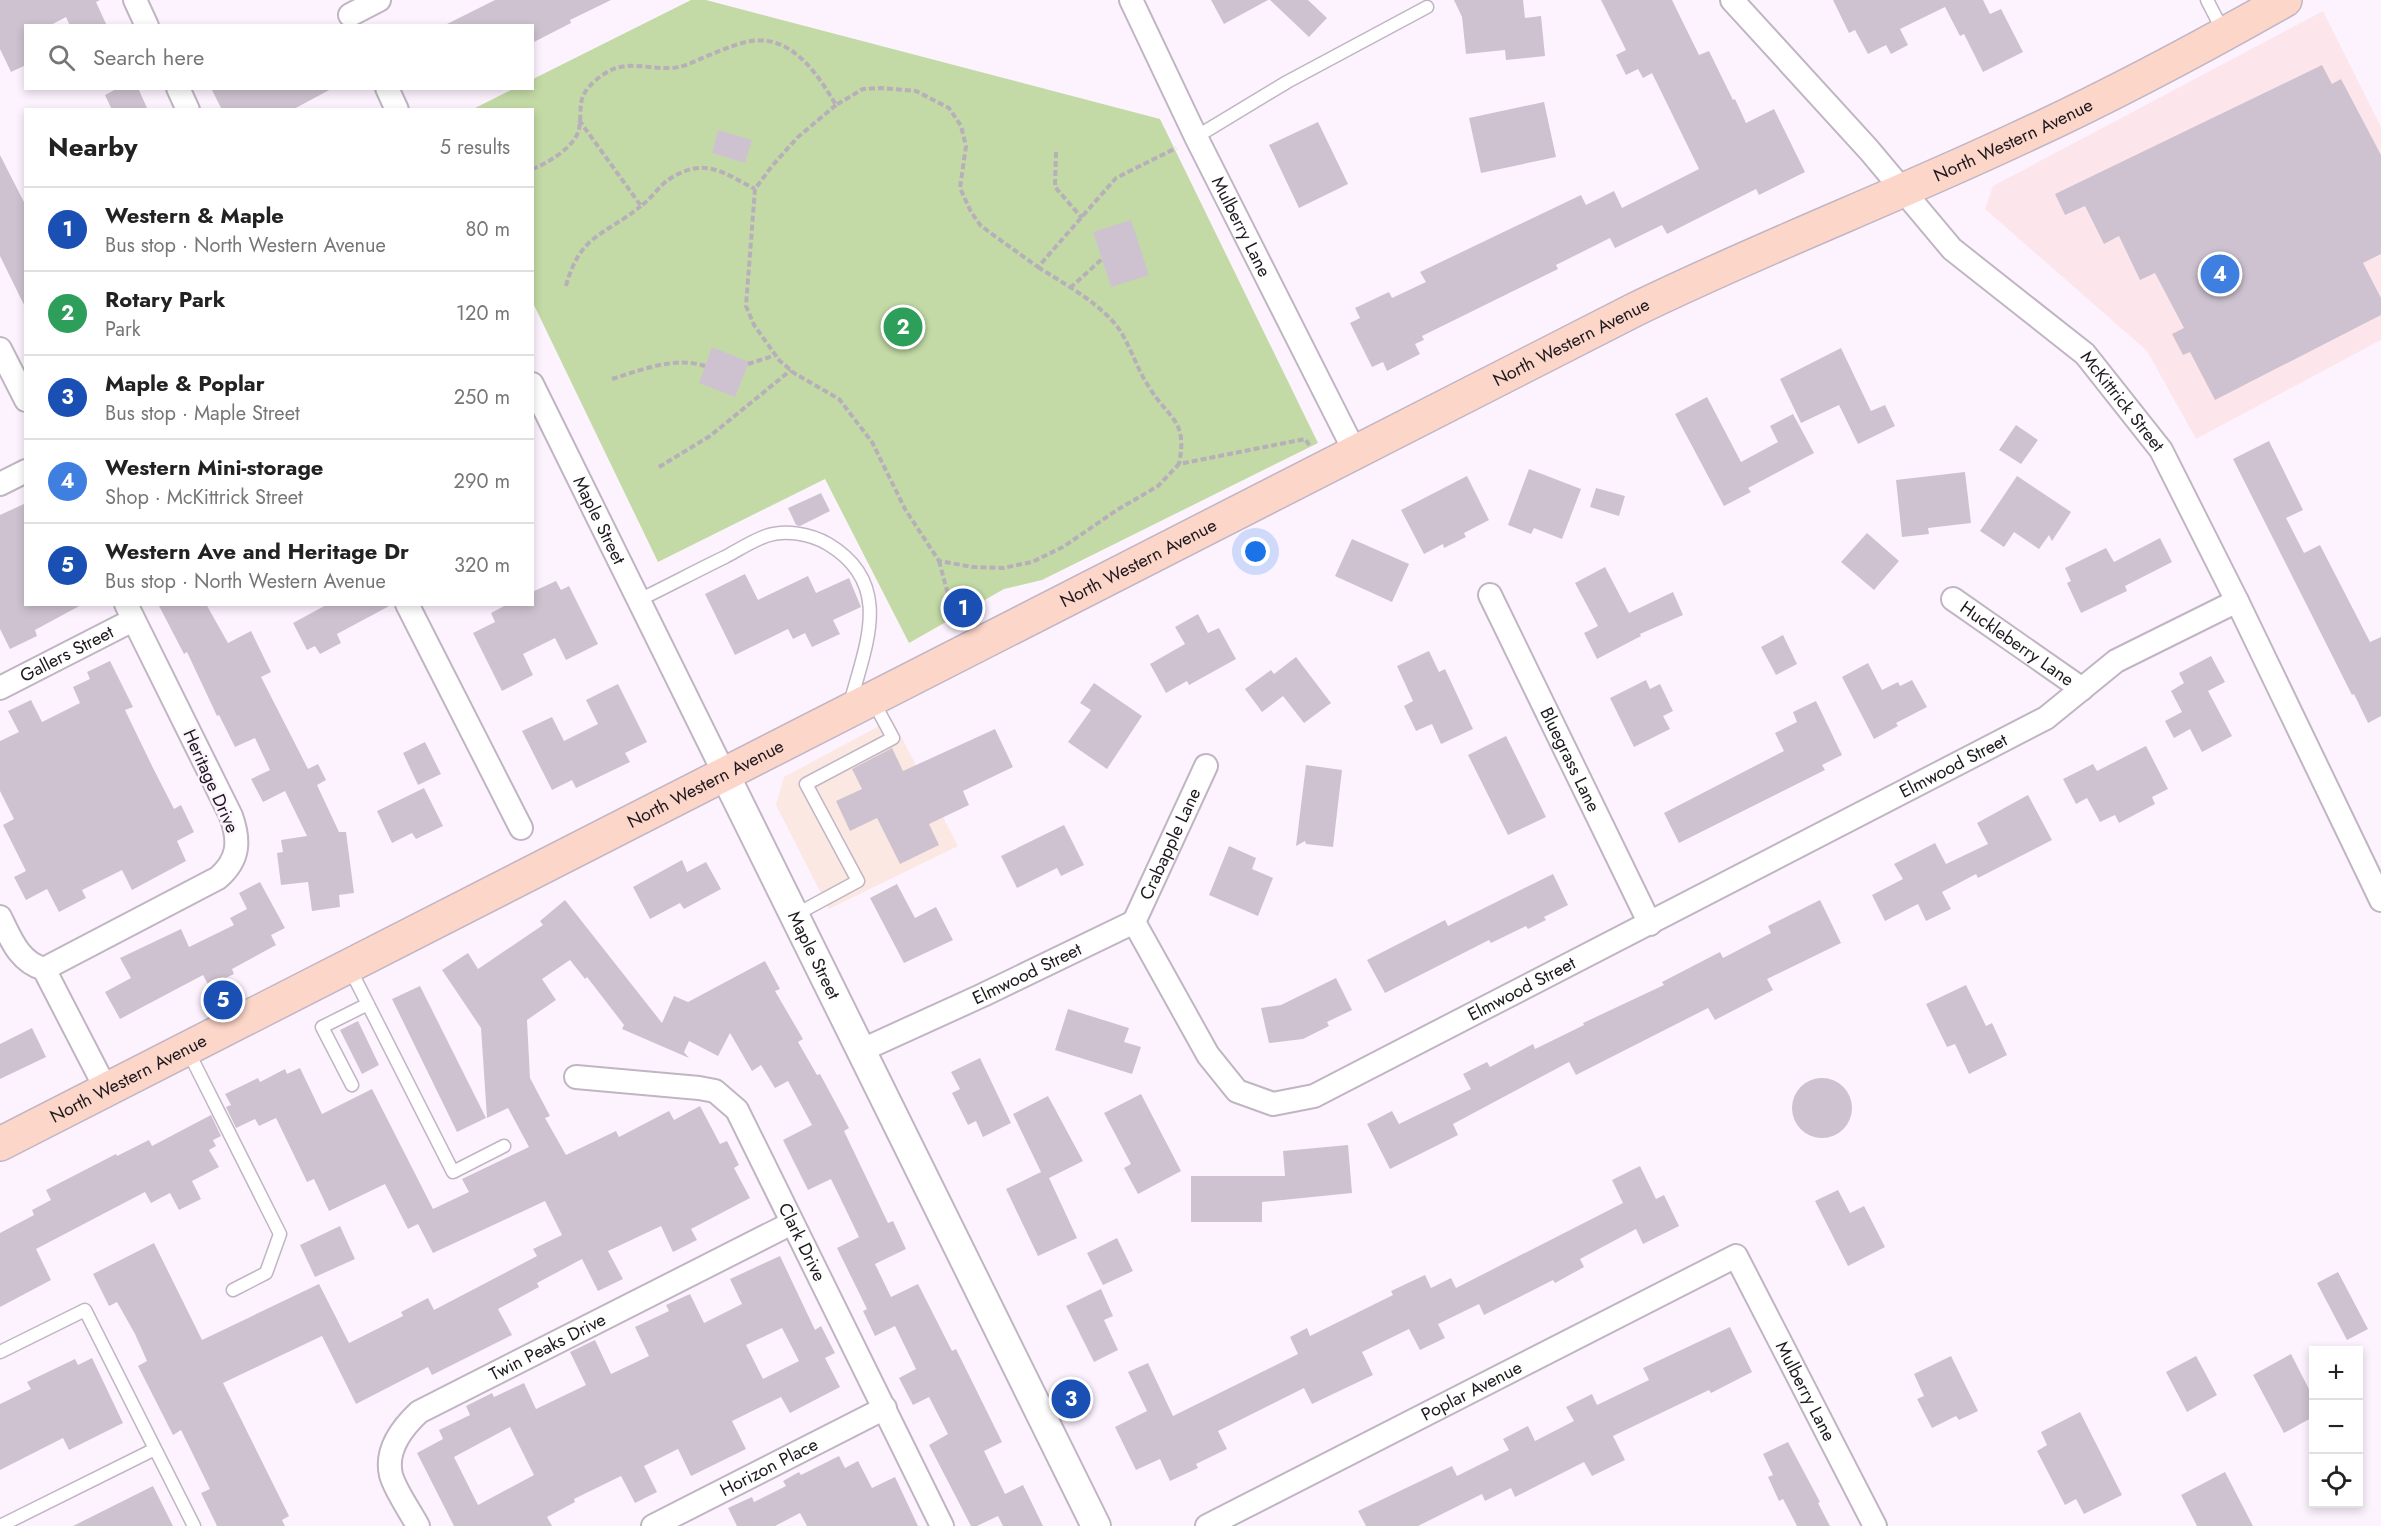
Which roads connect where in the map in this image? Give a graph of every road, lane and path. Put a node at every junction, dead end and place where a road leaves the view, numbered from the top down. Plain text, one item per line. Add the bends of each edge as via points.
1 (135, 0) edge
2 (379, 0) edge
3 (1131, 0) edge
4 (1732, 0) edge
5 (2207, 0) edge
6 (2285, 0) edge
7 (1427, 7) dead end
8 (350, 13) edge
9 (146, 24) edge
10 (2225, 34) junction
11 (179, 90) edge
12 (388, 90) edge
13 (836, 105) junction
14 (187, 108) edge
15 (396, 108) edge
16 (579, 120) junction
17 (1196, 136) junction
18 (1056, 152) dead end
19 (534, 168) edge
20 (755, 189) junction
21 (1903, 190) junction
22 (641, 206) junction
23 (1082, 218) junction
24 (1102, 259) dead end
25 (1038, 267) junction
26 (566, 286) dead end
27 (1070, 288) junction
28 (0, 349) edge
29 (776, 355) junction
30 (748, 364) dead end
31 (705, 366) dead end
32 (791, 370) junction
33 (612, 379) dead end
34 (534, 388) edge
35 (24, 396) edge
36 (1310, 447) dead end
37 (1355, 452) junction
38 (1179, 464) junction
39 (659, 467) dead end
40 (24, 472) edge
41 (0, 484) edge
42 (939, 561) junction
43 (1490, 595) dead end
44 (1953, 598) dead end
45 (639, 600) junction
46 (2237, 601) junction
47 (408, 606) edge
48 (129, 612) edge
49 (969, 649) junction
50 (0, 688) edge
51 (2082, 689) junction
52 (860, 705) junction
53 (1206, 766) dead end
54 (725, 775) junction
55 (521, 828) dead end
56 (2381, 900) edge
57 (794, 916) junction
58 (0, 917) edge
59 (1134, 922) junction
60 (1650, 924) junction
61 (348, 966) junction
62 (44, 969) junction
63 (368, 1004) junction
64 (186, 1048) junction
65 (860, 1051) junction
66 (576, 1077) dead end
67 (352, 1085) dead end
68 (106, 1089) junction
69 (0, 1144) edge
70 (504, 1146) dead end
71 (792, 1223) junction
72 (1736, 1256) joint
73 (233, 1290) dead end
74 (0, 1352) edge
75 (885, 1408) junction
76 (155, 1449) junction
77 (0, 1526) edge
78 (194, 1526) edge
79 (417, 1526) edge
80 (653, 1526) edge
81 (942, 1526) edge
82 (1096, 1526) edge
83 (1207, 1526) edge
84 (1875, 1526) edge

1 - 9 street
2 - 8 street
3 - 17 street, Mulberry Lane
4 - 21 street, McKittrick Street
5 - 10 lane
6 - 10 main road, North Western Avenue
7 - 17 lane
10 - 21 main road, North Western Avenue via 2036,130
11 - 14 street
12 - 15 street
13 - 16 path via 802,57 779,44 753,40 670,69 618,66 596,80 580,101
13 - 20 path via 798,137
13 - 25 path via 863,89 881,88 916,92 949,108 961,126 966,146 960,188 971,212 981,226
16 - 19 path via 579,131 567,148 546,165
16 - 22 path
17 - 23 path via 1116,178
17 - 37 street, Mulberry Lane
18 - 23 path via 1055,187
20 - 22 path via 717,169 693,167 666,181
20 - 29 path via 746,306
21 - 37 main road, North Western Avenue via 1706,275
21 - 46 street, McKittrick Street via 1952,249 2085,354 2161,450
22 - 26 path via 584,247 571,266
23 - 25 path
24 - 27 path
25 - 27 path
27 - 38 path via 1116,326 1149,388 1177,422 1183,443
28 - 35 street
29 - 30 path
29 - 32 path
31 - 33 path via 693,362 654,366
32 - 39 path via 710,436
32 - 42 path via 839,399 872,442 905,509
34 - 45 street, Maple Street
36 - 38 path via 1305,439
37 - 49 main road, North Western Avenue
38 - 42 path via 1158,486 1063,547 1032,562 1003,568
40 - 41 street
42 - 49 path via 952,609
43 - 60 street, Bluegrass Lane
44 - 51 street, Huckleberry Lane
45 - 52 lane via 767,536 796,534 825,542 859,573 870,603
45 - 54 street, Maple Street
46 - 51 street, Elmwood Street via 2116,661
46 - 56 street, McKittrick Street
47 - 55 street
48 - 50 street, Gallers Street
48 - 62 street, Heritage Drive via 231,816 237,850 218,878
49 - 52 main road, North Western Avenue
51 - 60 street, Elmwood Street via 2046,718
52 - 54 main road, North Western Avenue
52 - 57 lane via 893,738 807,784 858,881
53 - 59 street, Crabapple Lane
54 - 57 street, Maple Street
54 - 61 main road, North Western Avenue
57 - 65 street, Maple Street
58 - 62 street via 18,951 34,966
59 - 60 street, Elmwood Street via 1208,1055 1237,1091 1273,1104 1314,1096
59 - 65 street, Elmwood Street
61 - 63 lane
61 - 64 main road, North Western Avenue
62 - 68 street
63 - 67 lane via 322,1027
63 - 70 lane via 453,1172
64 - 68 main road, North Western Avenue
64 - 73 lane via 280,1234 266,1273
65 - 82 street, Maple Street
66 - 71 street, Clark Drive via 715,1091 737,1110
68 - 69 main road, North Western Avenue
71 - 75 street, Clark Drive
71 - 79 street, Twin Peaks Drive via 419,1412 398,1436 391,1474
72 - 83 street, Poplar Avenue
72 - 84 street, Mulberry Lane
74 - 76 lane via 86,1310
75 - 80 street, Horizon Place
75 - 81 street, Clark Drive
76 - 77 lane
76 - 78 lane

